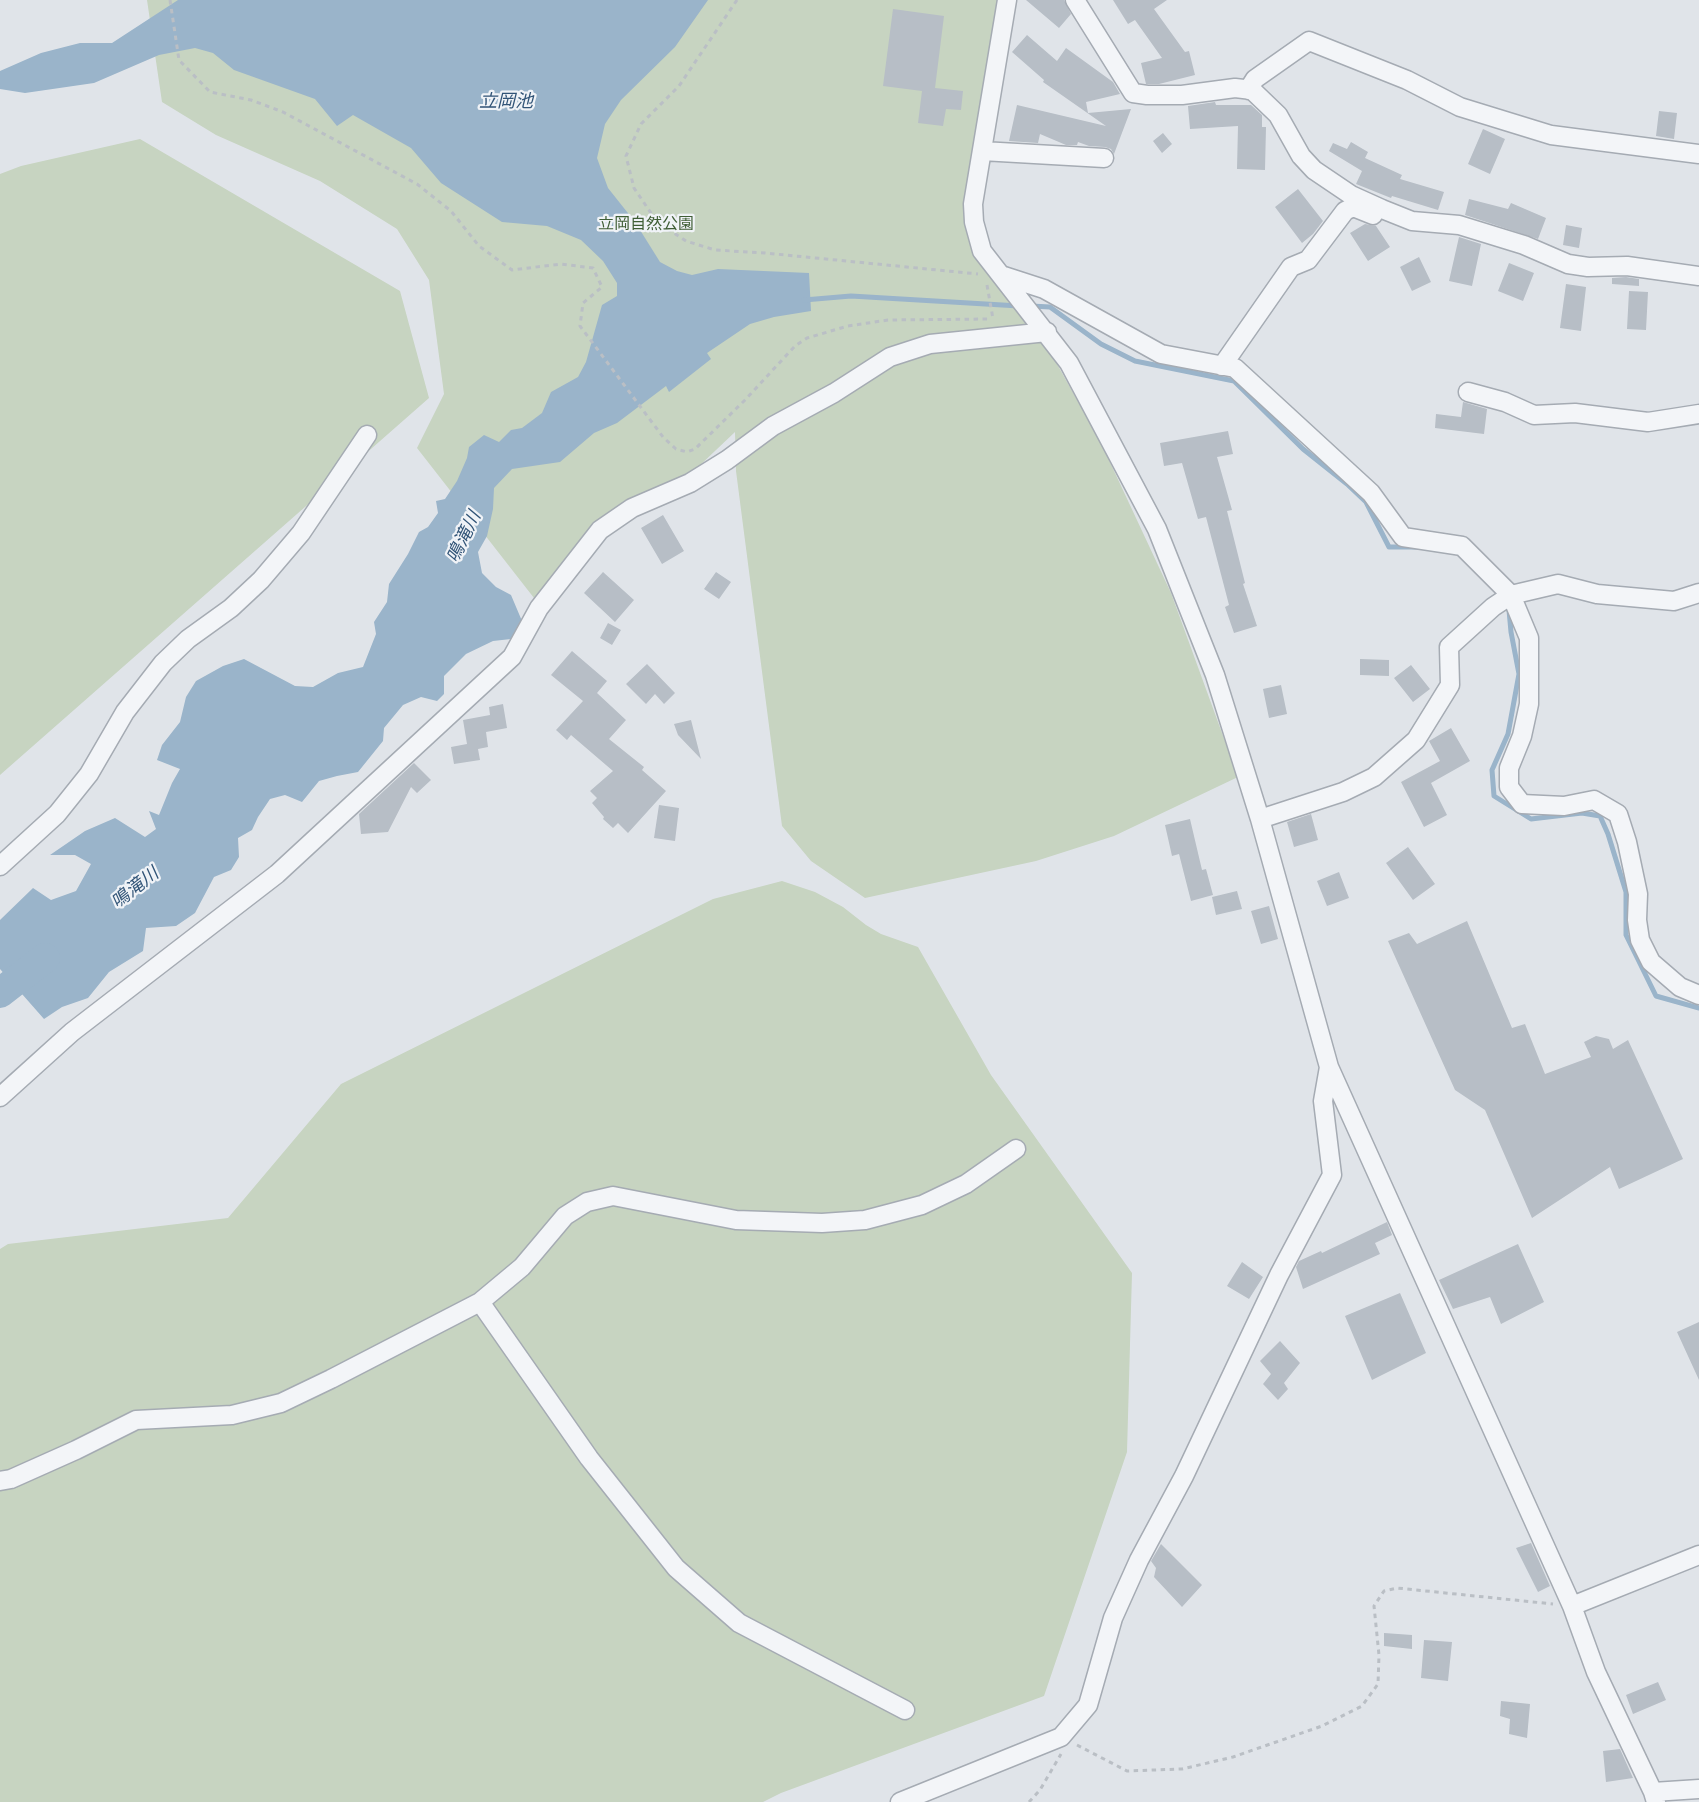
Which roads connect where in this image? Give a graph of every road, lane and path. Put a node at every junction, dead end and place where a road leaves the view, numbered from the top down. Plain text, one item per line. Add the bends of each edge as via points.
1 (170, 0) edge
2 (737, 0) edge
3 (1007, 0) edge
4 (1075, 0) edge
5 (1248, 90) junction
6 (982, 151) junction
7 (1699, 154) edge
8 (1104, 158) dead end
9 (1398, 215) junction
10 (1004, 276) junction
11 (1699, 276) edge
12 (1047, 332) junction
13 (1222, 366) junction
14 (1468, 392) dead end
15 (1699, 414) edge
16 (367, 435) dead end
17 (1699, 593) edge
18 (1511, 595) junction
19 (1260, 819) junction
20 (0, 866) edge
21 (1699, 995) edge
22 (1329, 1068) junction
23 (0, 1097) edge
24 (1016, 1149) dead end
25 (480, 1302) junction
26 (0, 1481) edge
27 (1699, 1555) edge
28 (1572, 1606) junction
29 (905, 1710) dead end
30 (1061, 1737) junction
31 (1699, 1789) edge
32 (1655, 1797) edge
33 (900, 1802) edge
34 (1029, 1802) edge

1 - 2 path via 179,60 210,92 251,100 283,112 417,184 451,211 479,246 512,270 561,264 593,268 602,287 583,303 580,326 663,437 676,449 687,452 708,437 807,338 888,320 993,319 984,274 715,250 686,241 657,222 634,188 626,156 641,124 679,86
3 - 6 street
4 - 5 street via 1133,93 1148,96
5 - 7 street via 1255,79 1309,41 1407,80 1460,107 1551,135
5 - 9 street via 1278,115 1301,156 1314,170 1351,195
6 - 8 street
6 - 10 street via 973,204 974,222 982,251
9 - 11 street via 1412,221 1459,225 1524,245 1568,264 1627,266
9 - 13 street via 1380,218 1353,207 1345,212 1308,260 1291,267
10 - 12 street
10 - 13 street via 1044,289 1161,354
12 - 19 street via 1082,385 1157,529 1215,675
12 - 23 street via 930,344 890,357 773,426 690,483 632,507 600,530 539,608 512,657 277,874 72,1032
13 - 18 street via 1235,368 1371,493 1403,537 1462,546
14 - 15 street via 1534,415 1575,413 1648,422
16 - 20 street via 301,533 261,580 163,663 125,712 89,774 57,814
17 - 18 street via 1674,601 1598,594 1558,584
18 - 19 street via 1449,647 1450,685 1416,740 1374,777 1342,792
18 - 21 street via 1528,638 1529,704 1509,768 1509,787 1522,804 1564,806 1594,800 1618,814 1638,894 1640,939 1651,962 1680,987
19 - 22 street
22 - 28 street
22 - 30 street via 1323,1101 1332,1175 1279,1275 1184,1476 1138,1560 1113,1618 1088,1705
24 - 25 street via 940,1197 865,1220 736,1220 614,1196 587,1202 565,1216 522,1267
25 - 26 street via 281,1402 232,1415 136,1420
25 - 29 street via 589,1458 676,1568 740,1623
27 - 28 street
28 - 30 path via 1397,1588 1384,1591 1374,1606 1378,1684 1362,1706 1322,1726 1233,1757 1182,1769 1127,1772
28 - 32 street via 1612,1709
30 - 33 street
30 - 34 path via 1061,1756
31 - 32 street

